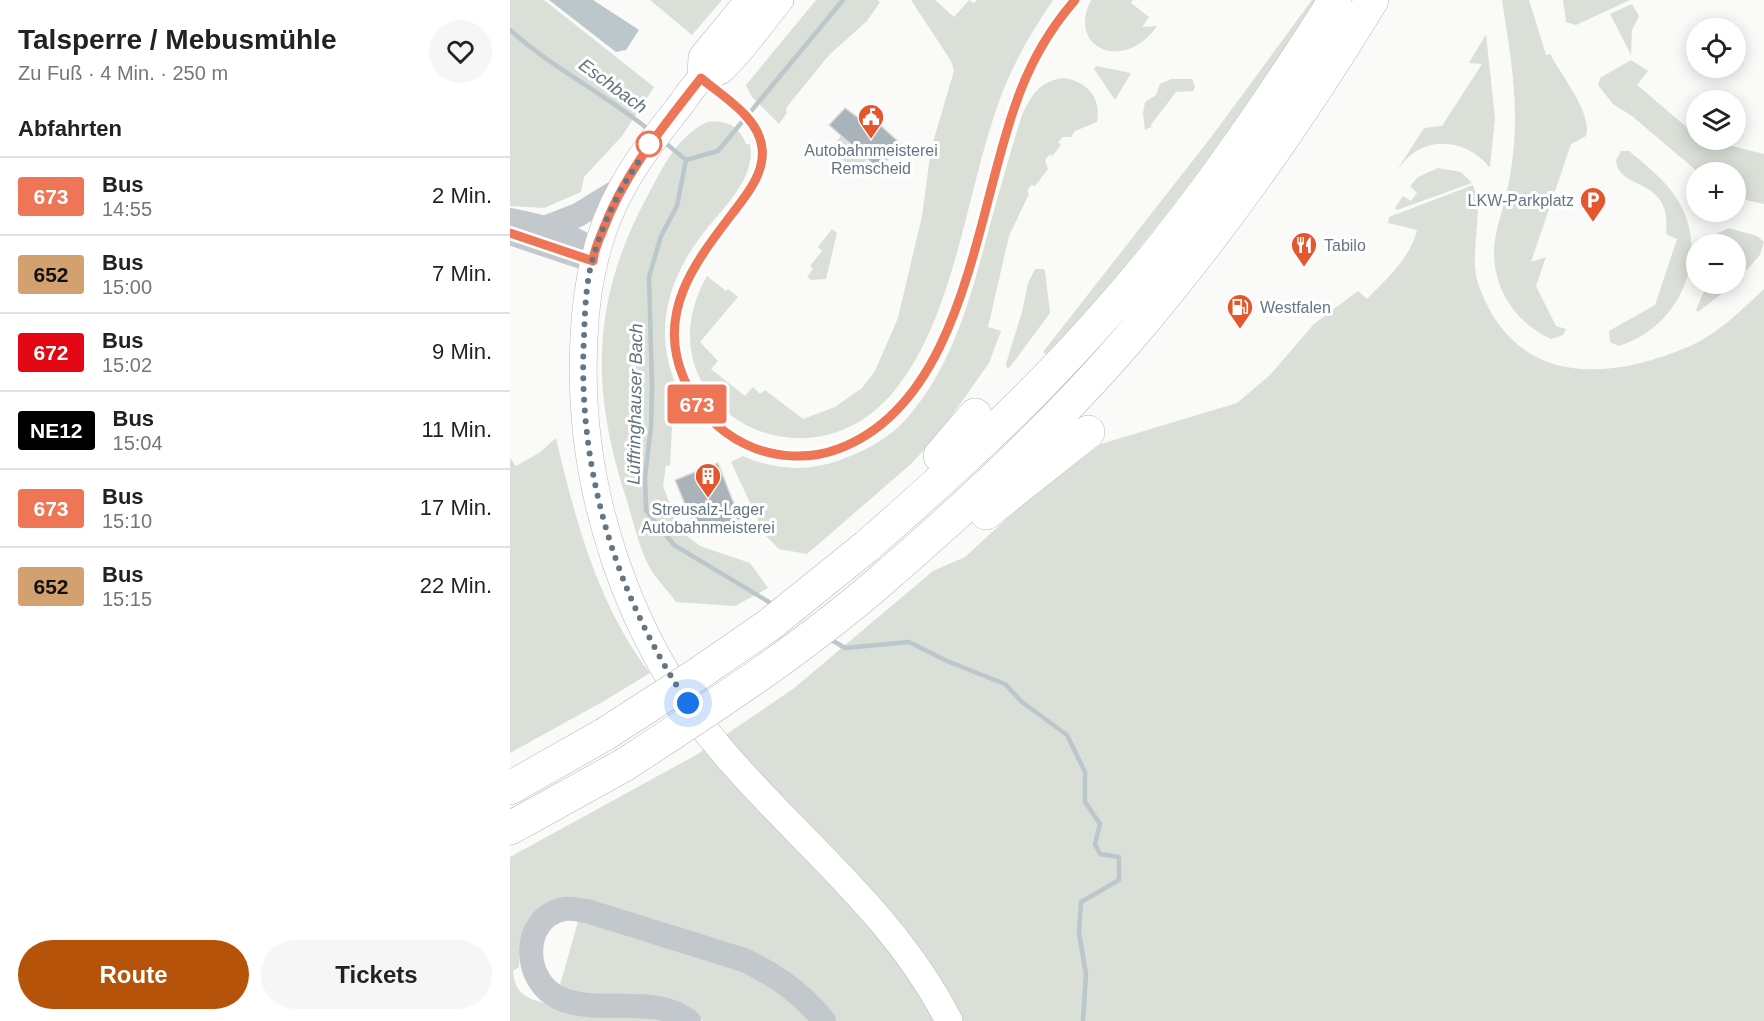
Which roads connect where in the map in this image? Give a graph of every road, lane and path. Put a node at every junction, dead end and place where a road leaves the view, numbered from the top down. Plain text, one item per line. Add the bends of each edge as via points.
1 (749, 0) edge
2 (780, 0) edge
3 (1335, 0) edge
4 (1372, 0) edge
5 (701, 78) junction
6 (622, 188) junction
7 (510, 220) edge
8 (547, 227) junction
9 (510, 233) edge
10 (594, 256) junction
11 (975, 415) dead end
12 (1088, 432) dead end
13 (867, 546) junction
14 (892, 571) junction
15 (510, 788) edge
16 (510, 828) edge
17 (689, 1021) edge
18 (824, 1021) edge
19 (949, 1021) edge

1 - 5 main road via 702,57
2 - 5 main road via 720,71
3 - 13 highway via 1216,177 1113,306 1028,398
4 - 14 highway via 1305,108 1260,171 1125,344 980,493
5 - 6 main road via 650,143
6 - 8 street via 578,215
6 - 10 main road
7 - 8 street
8 - 10 street via 573,237
9 - 10 street
10 - 19 main road via 585,313 583,361 588,445 606,533 634,609 663,665 713,740 879,915 918,968
11 - 13 highway via 933,463 878,513
12 - 14 highway via 930,560
13 - 15 highway, bridge via 769,625 698,674 605,734
14 - 16 highway, bridge via 859,601 719,704 624,765
17 - 18 street via 660,1010 559,998 542,987 534,973 530,955 538,928 549,916 565,909 587,910 744,960 797,991

